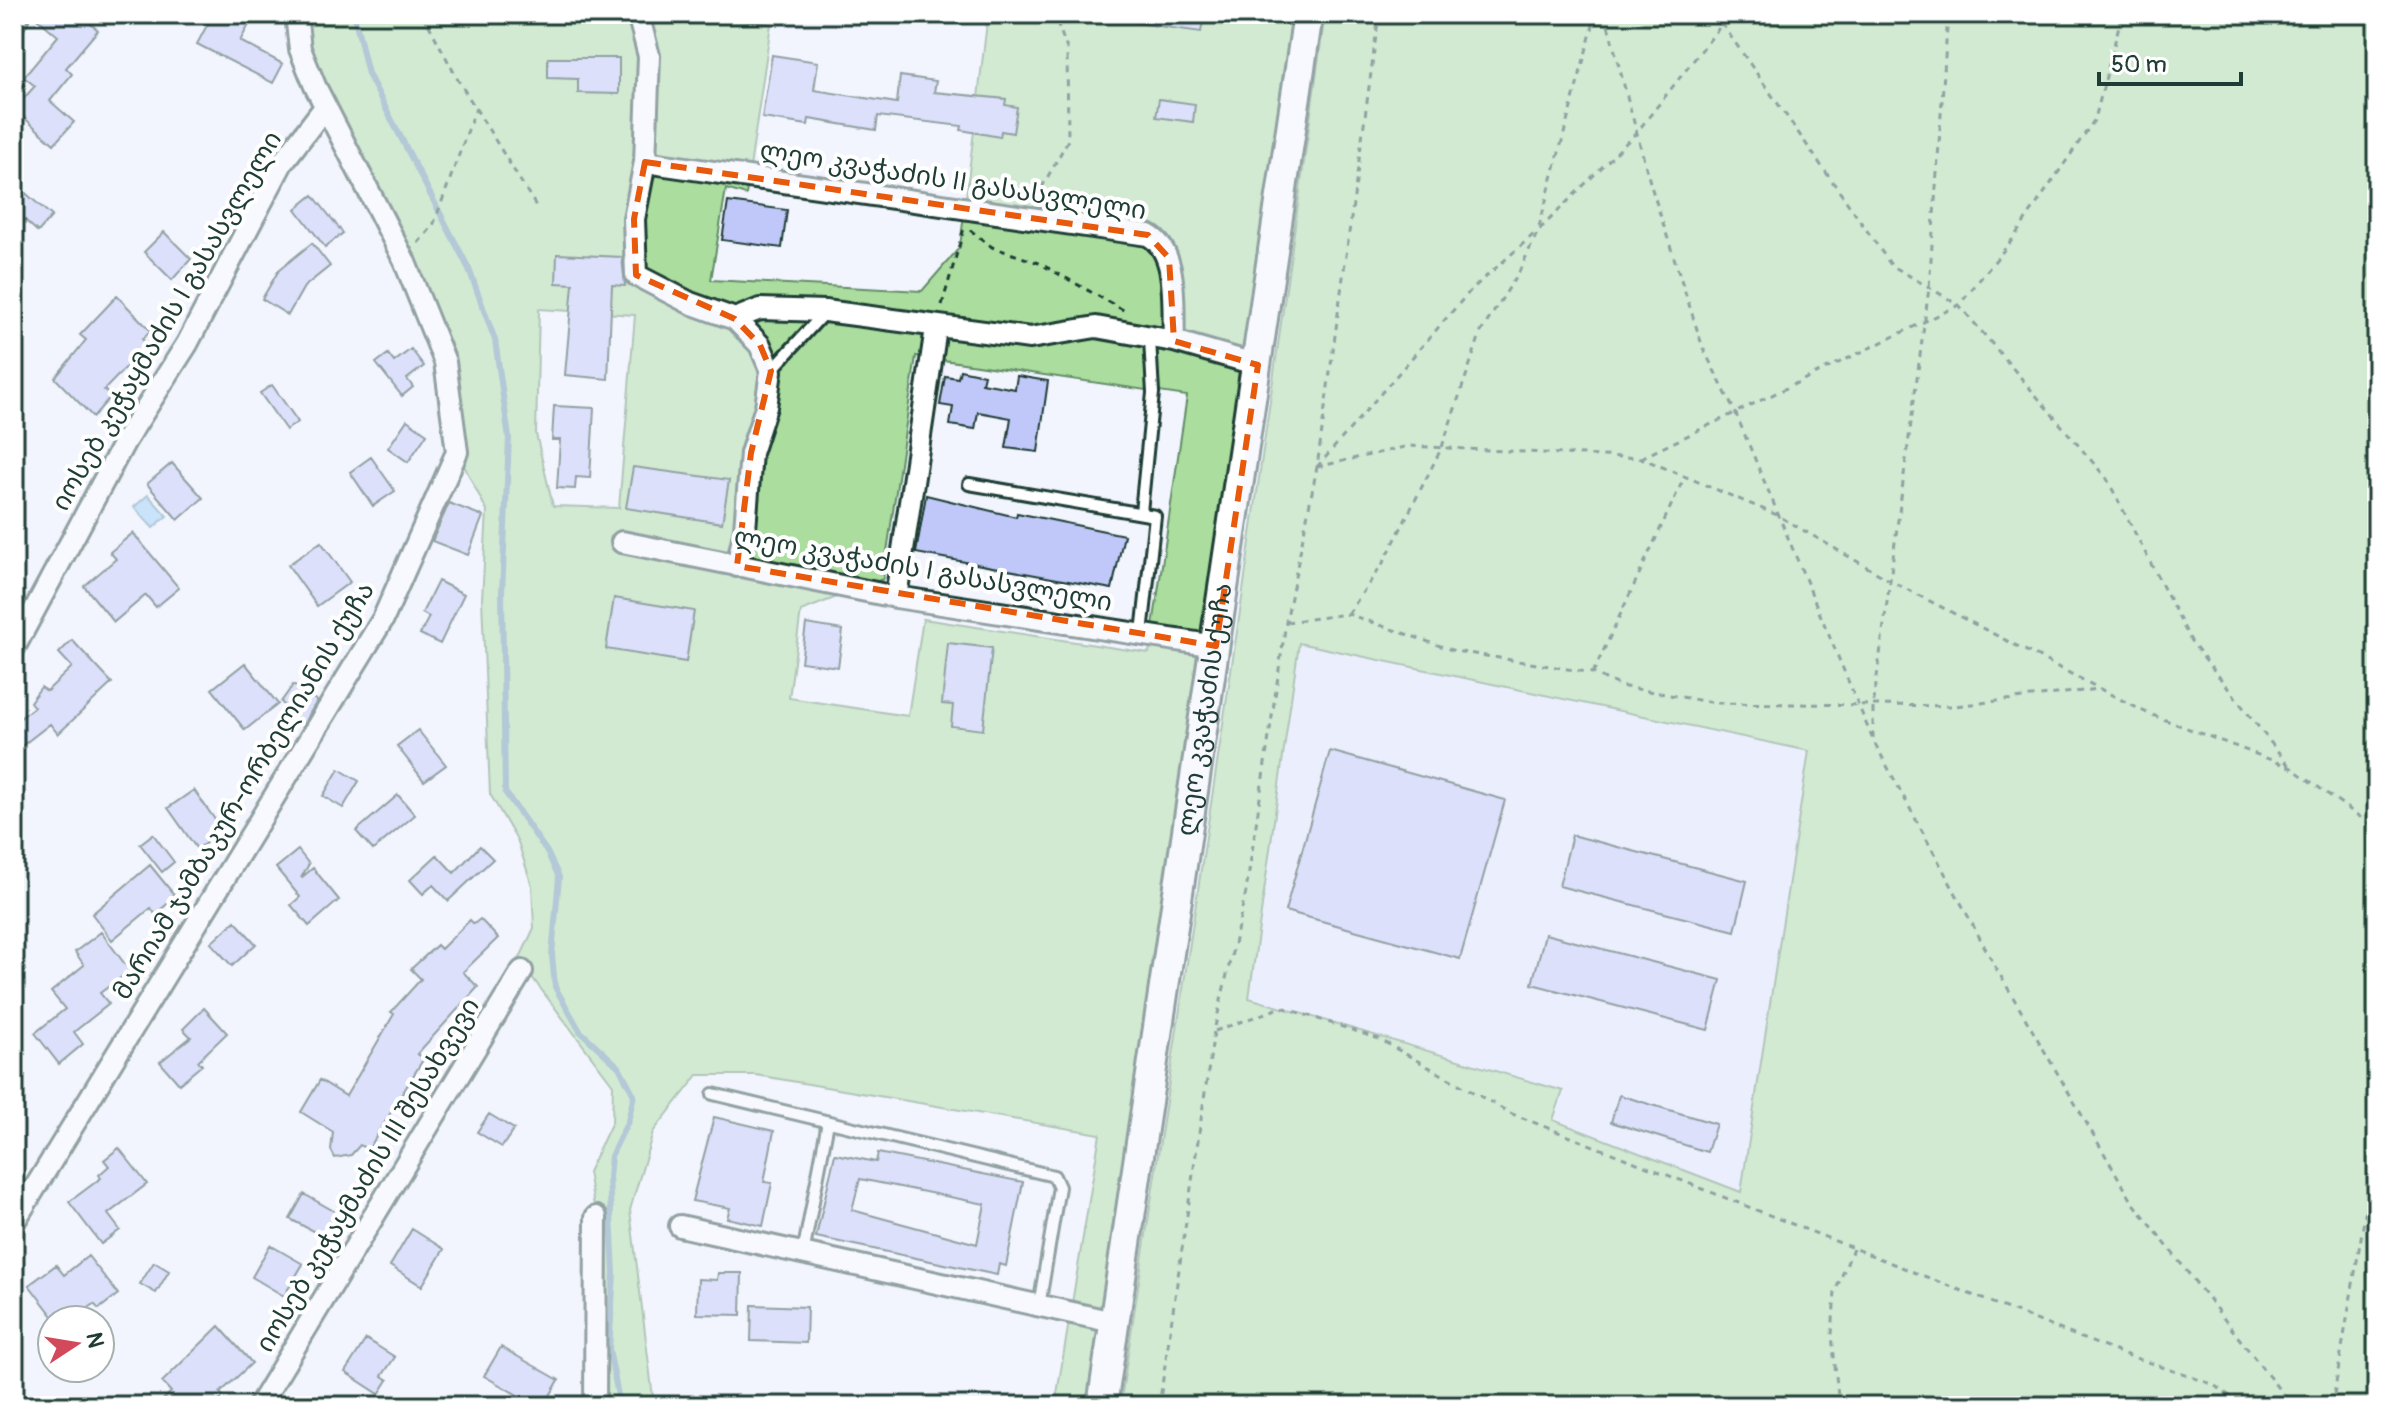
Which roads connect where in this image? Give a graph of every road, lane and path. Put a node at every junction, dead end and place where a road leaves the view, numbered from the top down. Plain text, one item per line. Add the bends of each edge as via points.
1 (19, 14) edge
2 (296, 14) edge
3 (423, 14) edge
4 (638, 14) edge
5 (1054, 14) edge
6 (1308, 14) edge
7 (1379, 14) edge
8 (1596, 14) edge
9 (1605, 14) edge
10 (1715, 14) edge
11 (1730, 14) edge
12 (1948, 14) edge
13 (2122, 14) edge
14 (14, 23) edge
15 (1722, 24) junction
16 (325, 107) junction
17 (476, 108) junction
18 (1637, 132) junction
19 (645, 162) junction
20 (536, 206) dead end
21 (1026, 215) junction
22 (967, 217) junction
23 (1538, 231) junction
24 (404, 260) junction
25 (1929, 288) junction
26 (1959, 305) junction
27 (825, 311) junction
28 (1132, 316) dead end
29 (735, 319) junction
30 (1924, 322) junction
31 (936, 328) junction
32 (1150, 339) junction
33 (1174, 341) junction
34 (1258, 365) junction
35 (771, 371) junction
36 (1736, 414) junction
37 (1442, 447) junction
38 (1641, 458) junction
39 (1317, 467) junction
40 (1684, 478) junction
41 (969, 484) dead end
42 (1141, 512) junction
43 (1777, 515) junction
44 (622, 542) dead end
45 (737, 566) junction
46 (1891, 581) junction
47 (896, 597) junction
48 (1348, 614) junction
49 (1286, 622) junction
50 (1142, 633) junction
51 (1216, 646) junction
52 (14, 648) edge
53 (1593, 673) junction
54 (2099, 689) junction
55 (1855, 704) junction
56 (1873, 707) junction
57 (1873, 740) junction
58 (2290, 767) junction
59 (2377, 829) edge
60 (522, 971) dead end
61 (1214, 1031) junction
62 (713, 1094) dead end
63 (828, 1122) junction
64 (2377, 1145) edge
65 (596, 1217) dead end
66 (14, 1222) edge
67 (680, 1226) dead end
68 (1853, 1249) junction
69 (803, 1254) junction
70 (1039, 1308) junction
71 (1113, 1322) junction
72 (259, 1406) edge
73 (595, 1406) edge
74 (1102, 1406) edge
75 (1159, 1406) edge
76 (1839, 1406) edge
77 (2245, 1406) edge
78 (2292, 1406) edge
79 (2332, 1406) edge

1 - 14 street
2 - 16 street, მარიამ ჯამბაკურ-ორბელიანის ქუჩა via 300,49
3 - 17 path
4 - 19 street via 649,56
5 - 21 path via 1067,49 1068,140
6 - 34 main road, ლეო კვაჭაძის ქუჩა
7 - 39 path
8 - 23 path
9 - 18 path
10 - 15 path
11 - 15 path
12 - 25 path
13 - 26 path via 2095,119 2012,240
15 - 18 path
15 - 25 path via 1891,265
16 - 24 street, მარიამ ჯამბაკურ-ორბელიანის ქუჩა
16 - 52 street, იოსებ კეჭაყმაძის I გასასვლელი via 282,163 187,344 125,441
17 - 20 path
17 - 24 path via 433,226
18 - 23 path
18 - 36 path via 1703,348
19 - 22 street, ლეო კვაჭაძის II გასასვლელი
19 - 29 street via 634,219 636,275
21 - 22 street, ლეო კვაჭაძის II გასასვლელი
21 - 33 street, ლეო კვაჭაძის II გასასვლელი via 1159,241 1169,258
22 - 28 path via 992,247 1039,263
22 - 31 path
23 - 37 path via 1481,332
23 - 39 path via 1470,291
24 - 66 street, მარიამ ჯამბაკურ-ორბელიანის ქუჩა via 445,362 457,452 383,619
25 - 26 path
25 - 30 path
26 - 30 path
26 - 58 path via 2107,479 2191,641
27 - 29 street via 760,309
27 - 31 street
27 - 35 lane
29 - 35 street via 760,345
30 - 36 path
30 - 46 path
31 - 32 street via 1030,338 1096,327
31 - 47 street
32 - 33 street
32 - 42 lane via 1153,393
33 - 34 street
34 - 51 main road, ლეო კვაჭაძის ქუჩა
35 - 45 street via 751,453
36 - 38 path
36 - 43 path
37 - 38 path
37 - 39 path via 1409,446
37 - 48 path via 1385,560
38 - 40 path
39 - 49 path
40 - 43 path
40 - 53 path
41 - 42 lane
42 - 50 lane via 1155,516 1157,524
43 - 46 path
43 - 55 path
44 - 45 street, ლეო კვაჭაძის I გასასვლელი
45 - 47 street, ლეო კვაჭაძის I გასასვლელი
46 - 54 path
46 - 56 path
47 - 50 street, ლეო კვაჭაძის I გასასვლელი
48 - 49 path
48 - 53 path via 1455,651
49 - 61 path via 1246,892
50 - 51 street, ლეო კვაჭაძის I გასასვლელი
51 - 71 main road, ლეო კვაჭაძის ქუჩა
53 - 55 path via 1620,686 1715,703
54 - 56 path via 1955,706
54 - 58 path via 2147,713
55 - 56 path
55 - 57 path
56 - 57 path
57 - 78 path via 1996,968 2132,1201
58 - 59 path
60 - 72 street, იოსებ კეჭაყმაძის III შესახვევი
61 - 68 path via 1282,1007 1379,1039 1510,1113
61 - 75 path
62 - 63 lane
63 - 69 lane
63 - 70 lane via 1054,1176 1058,1181
64 - 79 path
65 - 73 street
67 - 69 street
68 - 76 path via 1835,1292 1832,1335
68 - 77 path via 2212,1384
69 - 70 street
70 - 71 street
71 - 74 main road, ლეო კვაჭაძის ქუჩა

